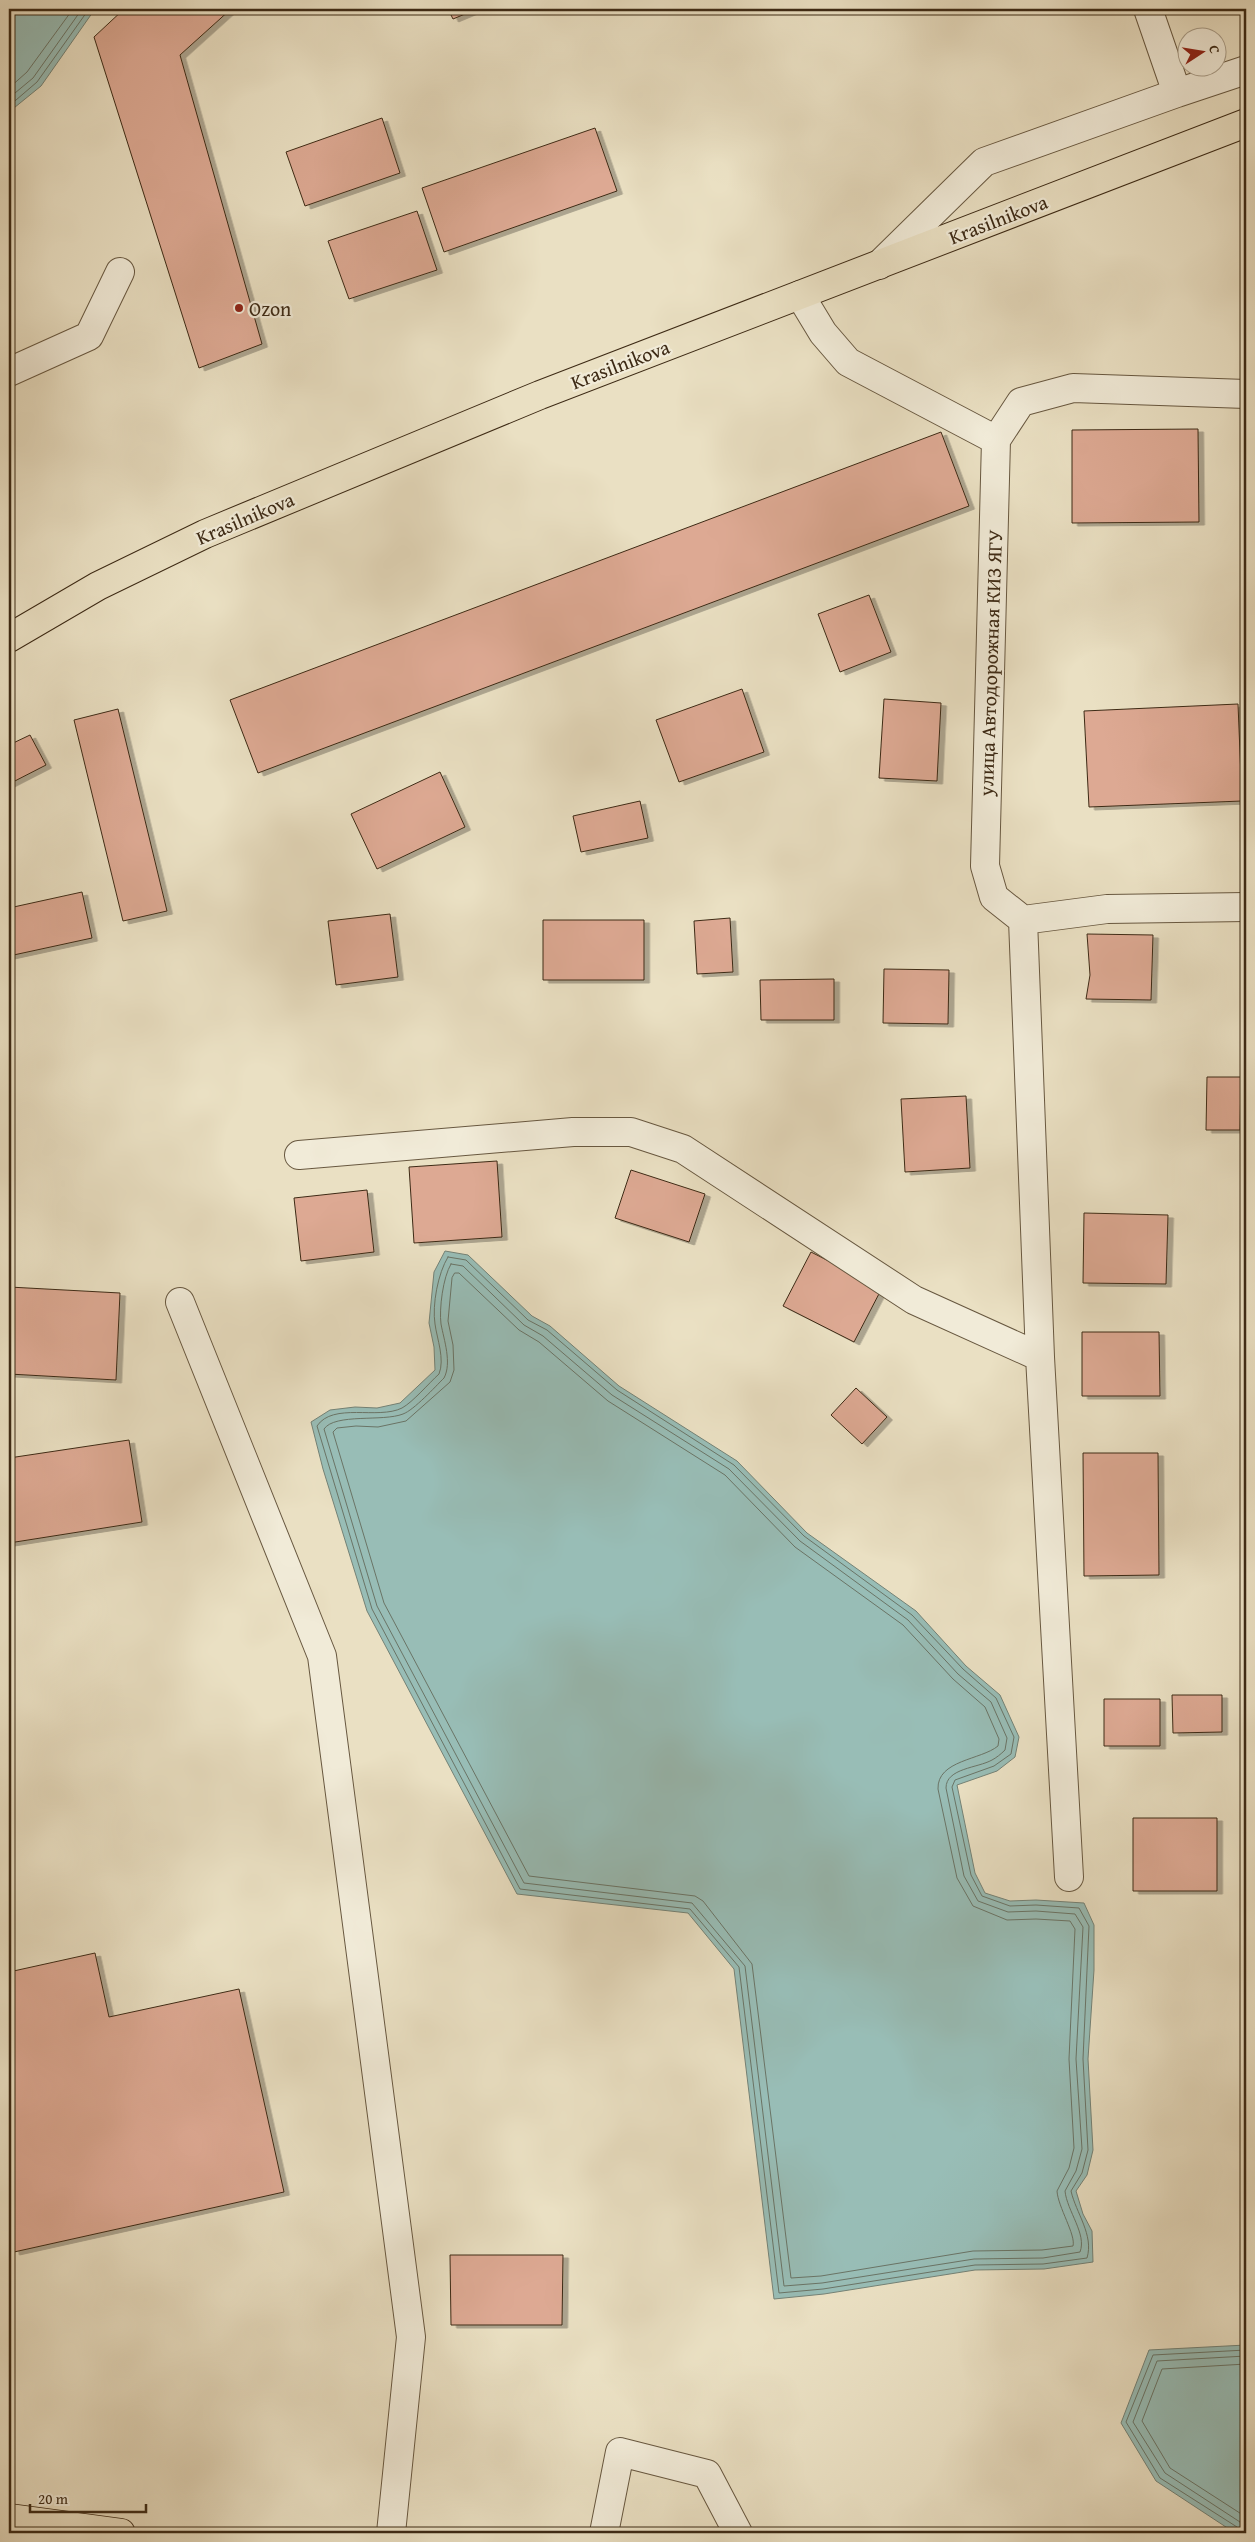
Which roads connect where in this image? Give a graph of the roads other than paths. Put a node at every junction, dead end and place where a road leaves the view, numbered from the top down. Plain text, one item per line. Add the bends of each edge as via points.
1 (1148, 9) edge
2 (1246, 70) edge
3 (1177, 93) junction
4 (1246, 123) edge
5 (879, 265) junction
6 (120, 272) dead end
7 (800, 295) junction
8 (9, 372) edge
9 (1246, 394) edge
10 (996, 440) junction
11 (9, 638) edge
12 (1246, 907) edge
13 (1023, 920) junction
14 (299, 1155) dead end
15 (180, 1302) dead end
16 (1040, 1357) junction
17 (1069, 1877) dead end
18 (9, 2518) edge
19 (121, 2533) edge
20 (391, 2533) edge
21 (604, 2533) edge
22 (738, 2533) edge

1 - 3 street
2 - 3 street
3 - 5 street via 984,162
4 - 5 main road, Krasilnikova
5 - 7 main road, Krasilnikova
6 - 8 street via 90,336
7 - 10 street via 823,333 848,362
7 - 11 main road, Krasilnikova via 540,395 206,534 106,582
9 - 10 street via 1073,388 1021,402
10 - 13 street, улица Автодорожная КИЗ ЯГУ via 985,866 994,897
12 - 13 street via 1108,909
13 - 16 street
14 - 16 street via 572,1132 631,1132 683,1149 914,1300
15 - 20 street via 322,1656 411,2337
16 - 17 street
18 - 19 main road
21 - 22 street via 620,2452 707,2474

